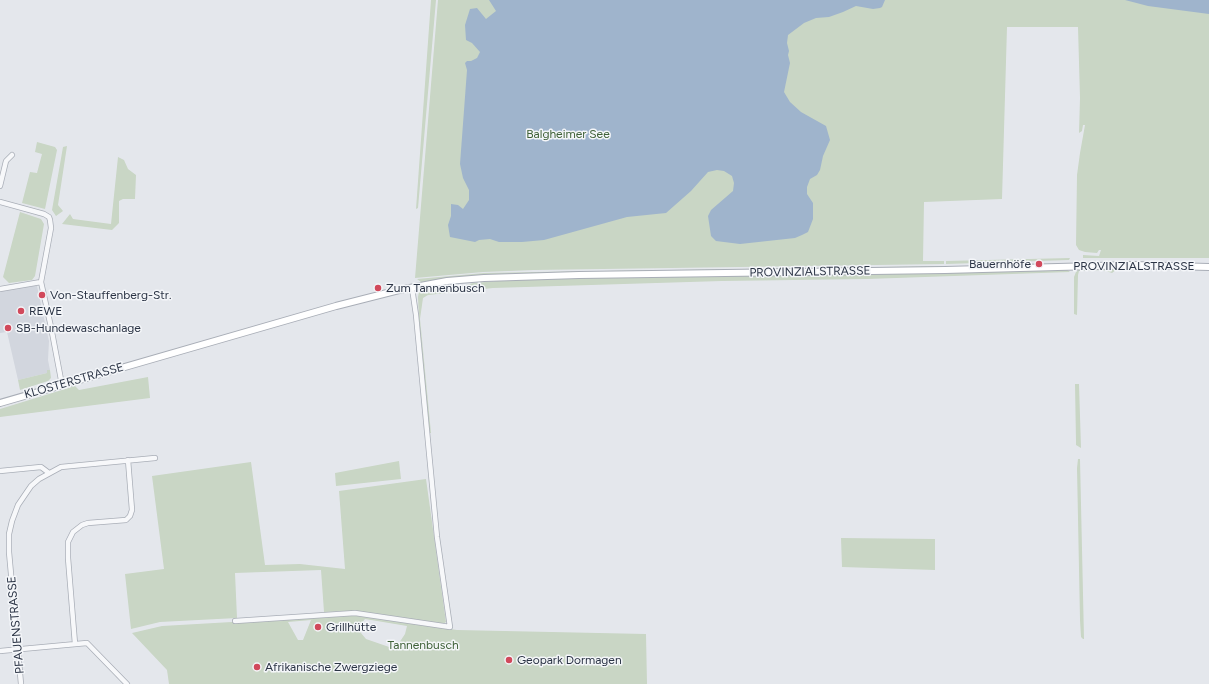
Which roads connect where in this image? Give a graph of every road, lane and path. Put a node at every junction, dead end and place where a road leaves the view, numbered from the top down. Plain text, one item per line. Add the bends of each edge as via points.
1 (12, 155) dead end
2 (0, 186) edge
3 (0, 202) edge
4 (1209, 267) edge
5 (41, 282) junction
6 (412, 288) junction
7 (0, 289) edge
8 (148, 360) joint
9 (62, 385) junction
10 (0, 403) edge
11 (155, 458) dead end
12 (128, 460) junction
13 (0, 471) edge
14 (49, 473) junction
15 (235, 620) dead end
16 (75, 644) junction
17 (18, 650) junction
18 (0, 651) edge
19 (21, 684) edge
20 (127, 684) edge

1 - 2 street via 6,161
3 - 5 street via 46,215 50,220 51,228
4 - 6 main road, PROVINZIALSTRASSE via 1126,265 549,276 447,281
5 - 7 street
5 - 9 street
6 - 8 main road, PROVINZIALSTRASSE via 306,314
6 - 15 street via 450,627 355,613
8 - 9 main road, KLOSTERSTRASSE
9 - 10 main road, KLOSTERSTRASSE
11 - 12 street, PFAUENSTRASSE
12 - 14 street, PFAUENSTRASSE via 61,467
12 - 16 street via 132,510 130,516 126,520 82,525 73,532 68,542
13 - 14 street via 41,467
14 - 17 street, PFAUENSTRASSE via 24,495 18,505 9,534
16 - 17 street
16 - 20 street via 89,644
17 - 18 street
17 - 19 street, PFAUENSTRASSE

